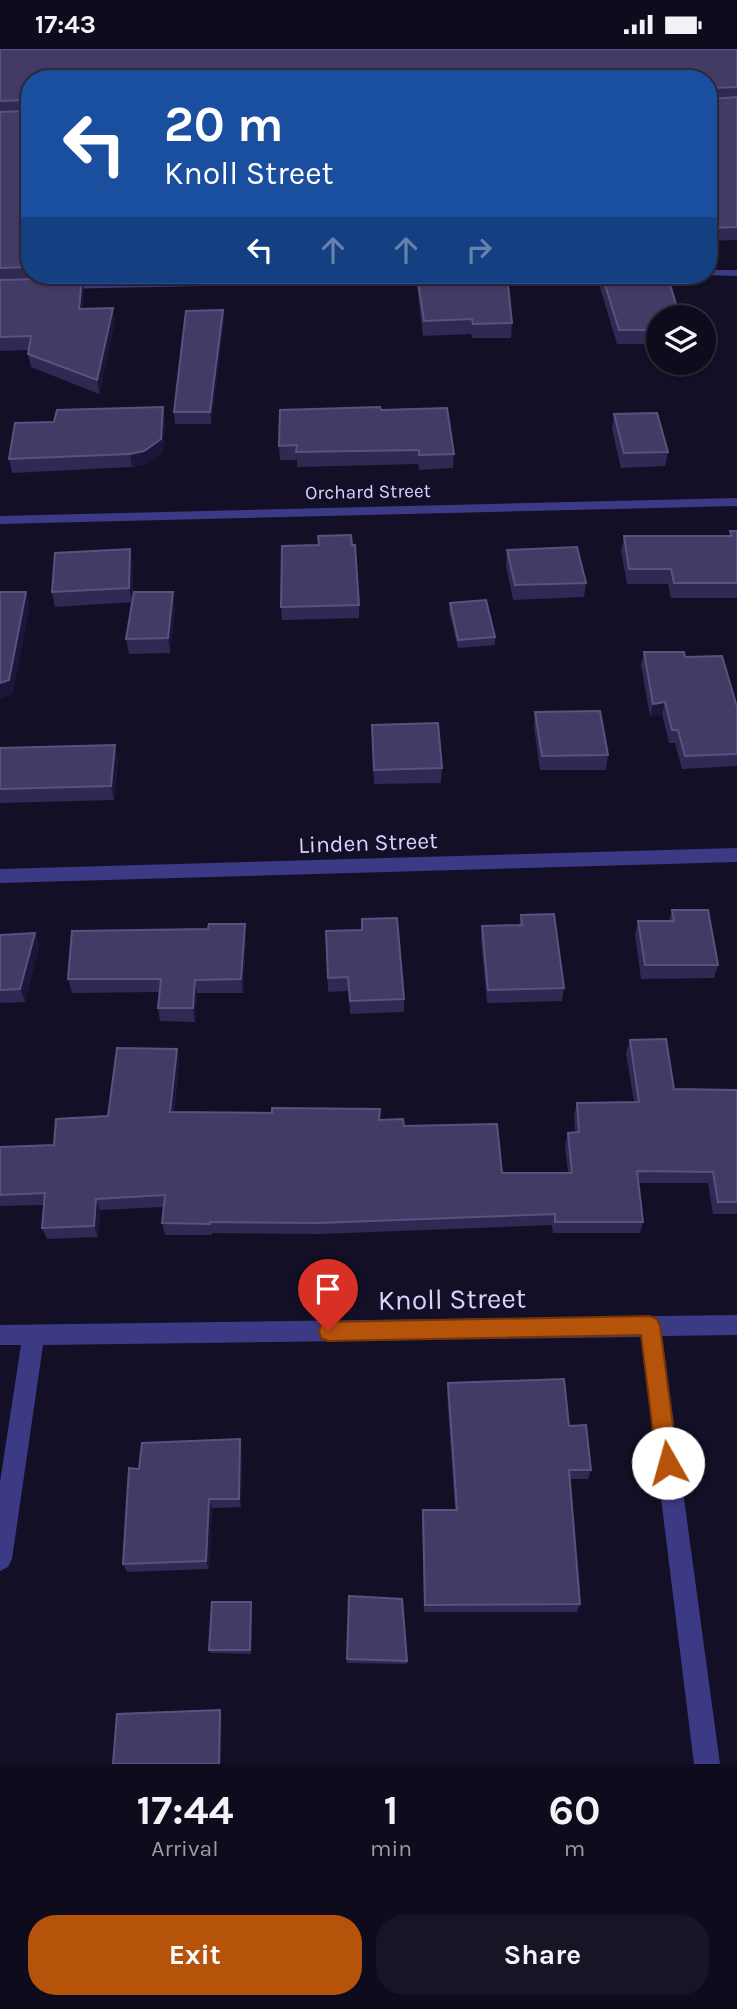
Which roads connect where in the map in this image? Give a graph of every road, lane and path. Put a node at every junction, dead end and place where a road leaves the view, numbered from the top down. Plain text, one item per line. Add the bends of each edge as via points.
1 (717, 273) edge
2 (737, 273) edge
3 (145, 284) edge
4 (41, 286) edge
5 (737, 502) edge
6 (0, 520) edge
7 (737, 855) edge
8 (0, 876) edge
9 (737, 1325) edge
10 (650, 1326) junction
11 (0, 1335) edge
12 (33, 1336) junction
13 (0, 1559) edge
14 (706, 1764) edge

1 - 2 street
3 - 4 street
5 - 6 street, Orchard Street
7 - 8 street, Linden Street
9 - 10 street, Knoll Street
10 - 12 street, Knoll Street
10 - 14 street
11 - 12 street, Knoll Street
12 - 13 street

